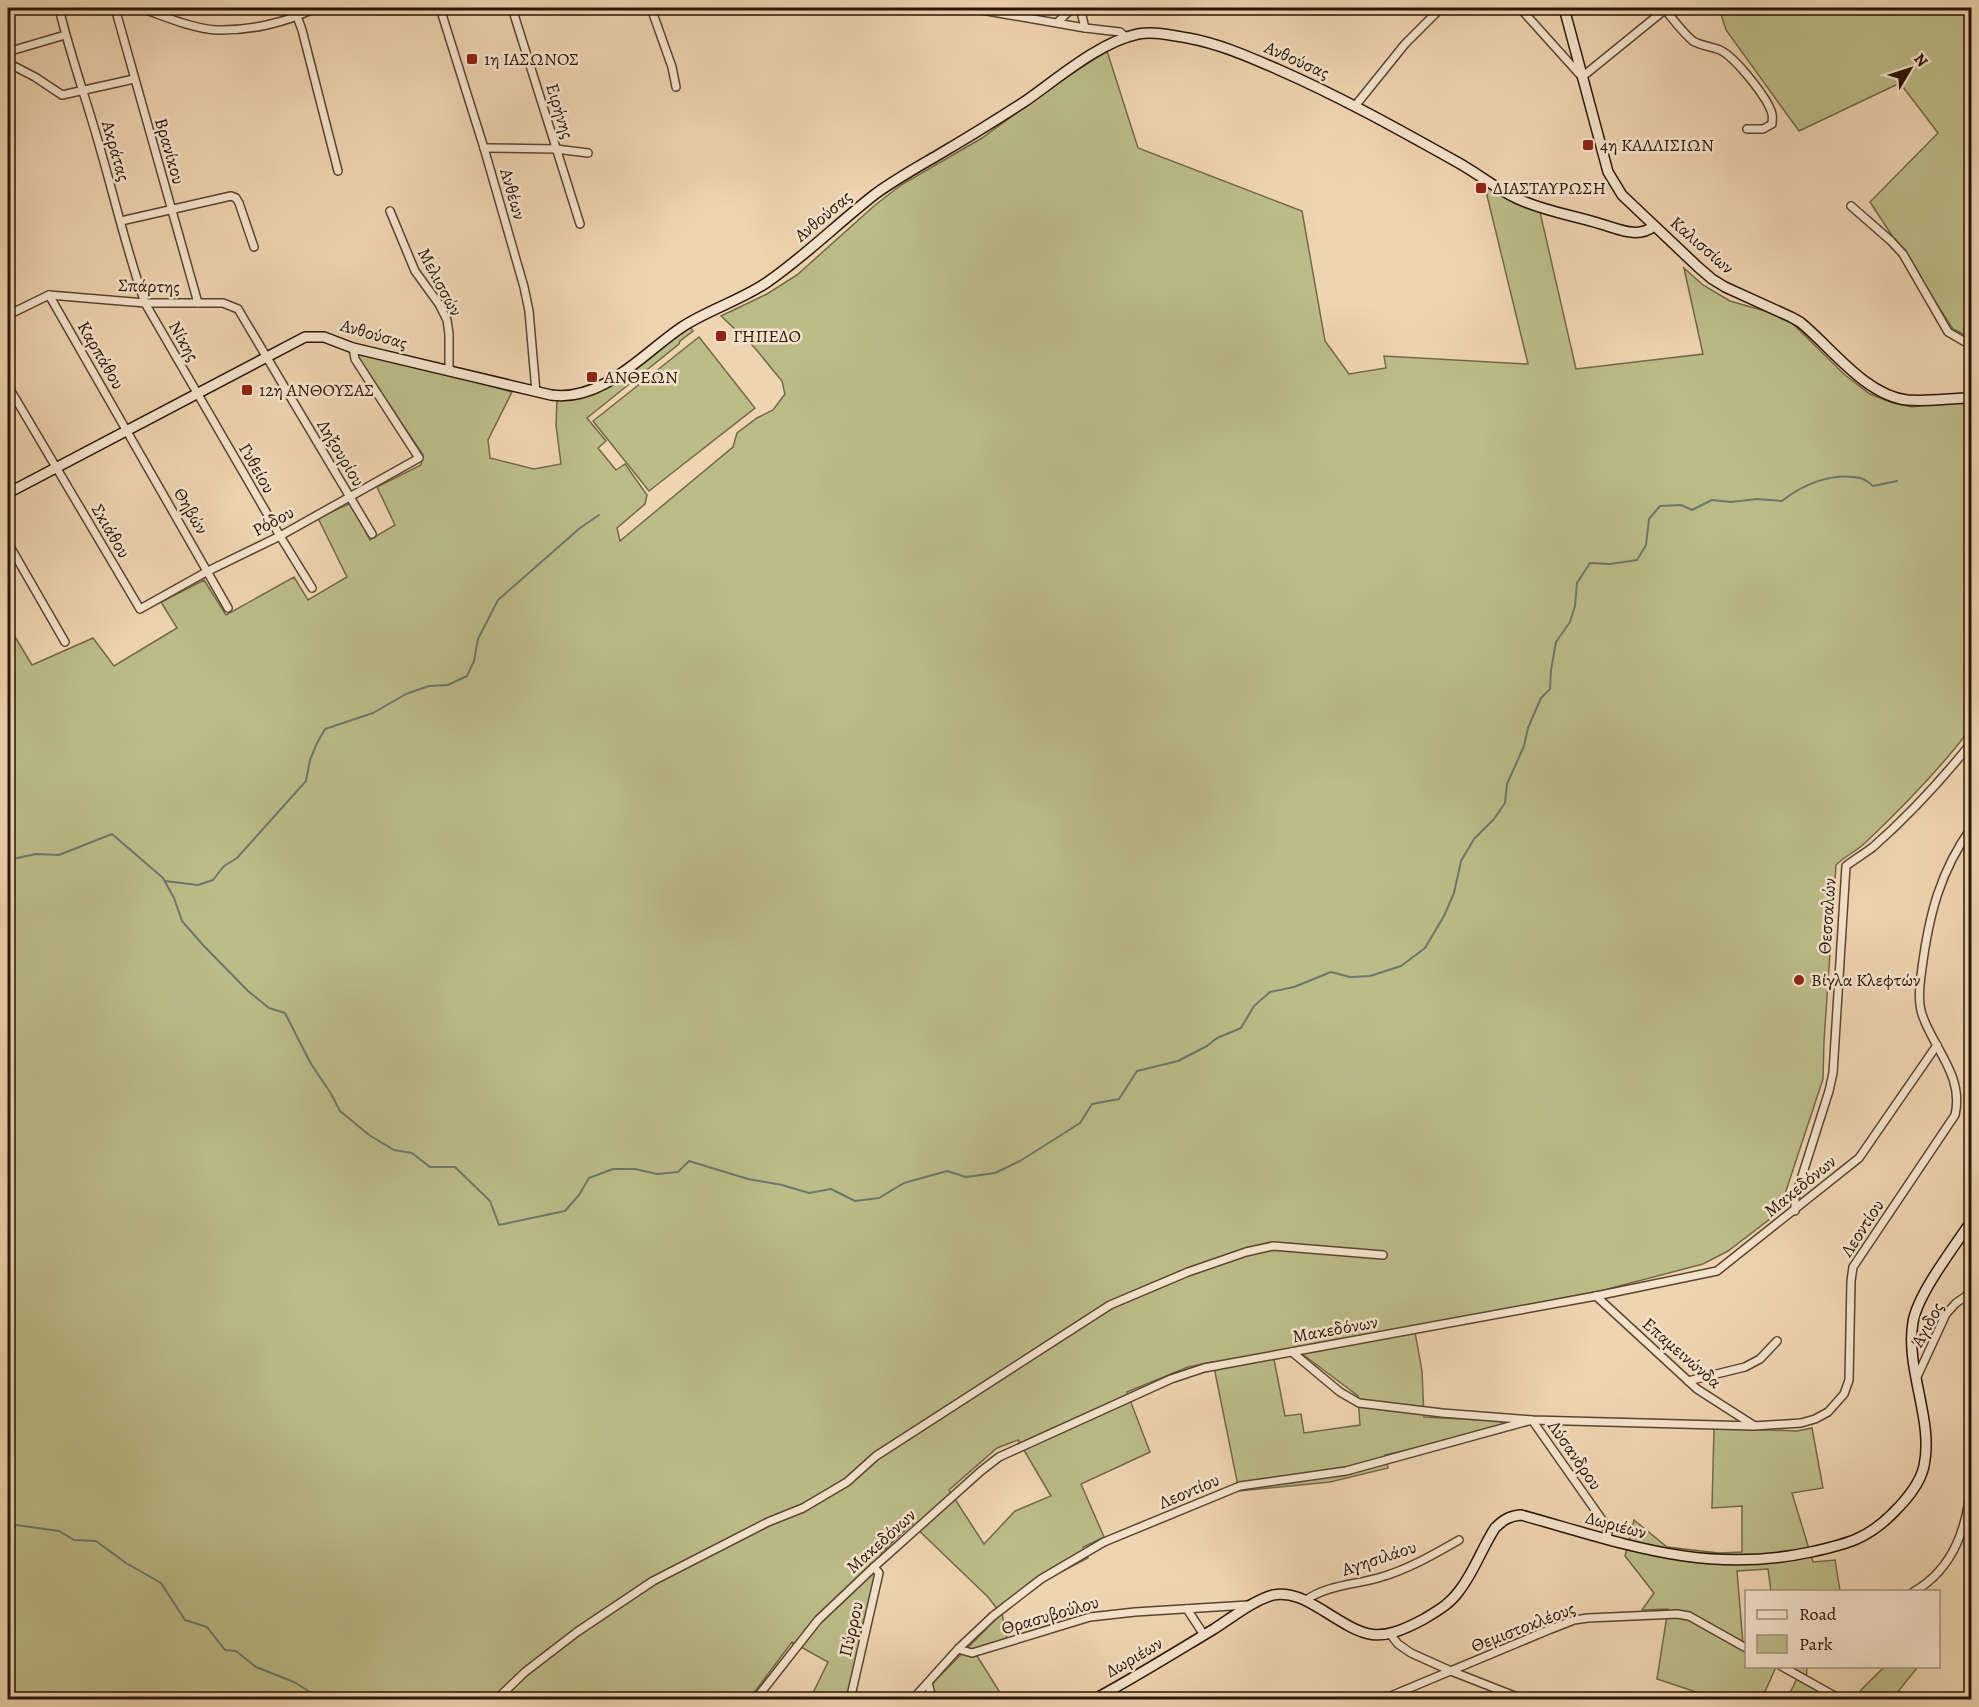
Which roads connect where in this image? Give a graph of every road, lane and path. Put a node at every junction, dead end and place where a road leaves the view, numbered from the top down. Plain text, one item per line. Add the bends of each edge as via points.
1 (59, 8) edge
2 (115, 8) edge
3 (140, 8) edge
4 (294, 8) edge
5 (315, 8) edge
6 (440, 8) edge
7 (512, 8) edge
8 (651, 8) edge
9 (970, 8) edge
10 (1072, 8) edge
11 (1080, 8) edge
12 (1441, 8) edge
13 (1520, 8) edge
14 (1564, 8) edge
15 (1666, 9) edge
16 (158, 10) edge
17 (297, 17) junction
18 (1058, 22) junction
19 (1084, 28) junction
20 (65, 35) junction
21 (1127, 38) junction
22 (14, 50) dead end
23 (8, 63) edge
24 (1582, 76) junction
25 (134, 79) junction
26 (676, 87) dead end
27 (83, 90) junction
28 (1355, 106) junction
29 (1747, 129) dead end
30 (484, 148) junction
31 (556, 149) junction
32 (588, 153) dead end
33 (338, 171) dead end
34 (1851, 206) dead end
35 (171, 211) junction
36 (390, 211) dead end
37 (121, 221) junction
38 (580, 224) dead end
39 (1654, 226) junction
40 (254, 247) dead end
41 (49, 295) junction
42 (145, 303) junction
43 (198, 303) junction
44 (8, 315) edge
45 (1971, 346) edge
46 (353, 348) junction
47 (265, 357) junction
48 (449, 371) junction
49 (8, 386) edge
50 (536, 392) junction
51 (196, 394) junction
52 (1971, 398) edge
53 (127, 430) junction
54 (56, 467) junction
55 (8, 493) edge
56 (350, 497) junction
57 (372, 534) dead end
58 (280, 536) junction
59 (8, 543) edge
60 (208, 571) junction
61 (312, 588) dead end
62 (228, 608) dead end
63 (140, 609) joint
64 (65, 642) dead end
65 (1971, 742) edge
66 (1971, 827) edge
67 (1937, 1045) junction
68 (1794, 1211) junction
69 (1971, 1220) edge
70 (1383, 1255) dead end
71 (1971, 1292) edge
72 (1596, 1296) junction
73 (1777, 1341) dead end
74 (1292, 1352) junction
75 (1916, 1379) junction
76 (1688, 1381) junction
77 (1532, 1420) junction
78 (1754, 1426) junction
79 (1971, 1477) edge
80 (1459, 1540) dead end
81 (1607, 1540) junction
82 (874, 1567) junction
83 (1916, 1590) edge
84 (1306, 1600) junction
85 (1252, 1605) junction
86 (1187, 1609) junction
87 (1390, 1634) junction
88 (1204, 1635) junction
89 (1745, 1647) edge
90 (958, 1649) junction
91 (1785, 1668) edge
92 (1451, 1671) junction
93 (927, 1683) junction
94 (496, 1700) edge
95 (755, 1700) edge
96 (850, 1700) edge
97 (912, 1700) edge
98 (929, 1700) edge
99 (1093, 1700) edge
100 (1381, 1700) edge
101 (1525, 1700) edge
102 (1842, 1700) edge

1 - 20 street, Ακράτας
2 - 25 street, Βρανίκου
3 - 16 street
4 - 17 street
5 - 17 street
6 - 30 street, Ανθέων
7 - 31 street, Ειρήνης
8 - 26 street
9 - 18 street
10 - 18 street
11 - 19 street
12 - 28 street via 1405,44
13 - 24 street
14 - 24 street, Καλισσίων
15 - 24 street
15 - 29 street via 1692,40 1719,50 1742,68 1766,103 1773,116 1772,124 1763,129
16 - 17 street via 191,25 214,30
17 - 33 street
18 - 19 street
19 - 21 street via 1120,32
20 - 22 street
20 - 27 street, Ακράτας
21 - 28 street, Ανθούσας via 1161,33 1214,43
21 - 50 street, Ανθούσας via 1080,63 882,189 766,283 690,322 598,388 567,396
23 - 27 street via 62,95
24 - 39 street, Καλισσίων via 1612,181
25 - 27 street
25 - 35 street, Βρανίκου
27 - 37 street, Ακράτας
28 - 39 street, Ανθούσας via 1524,202 1626,231 1644,232
30 - 31 street
30 - 50 street, Ανθέων via 529,311
31 - 32 street
31 - 38 street, Ειρήνης
34 - 45 street via 1903,254 1948,332
35 - 37 street
35 - 40 street via 236,198
35 - 43 street, Βρανίκου
36 - 48 street, Μελισσών via 415,271 447,320
37 - 42 street, Ακράτας
39 - 52 street, Καλισσίων via 1712,279 1800,322 1855,372 1886,394 1916,400
41 - 42 street, Σπάρτης
41 - 44 street
41 - 53 street, Καρπάθου
42 - 43 street, Σπάρτης
42 - 51 street, Νίκης
43 - 47 street, Σπάρτης via 223,303 238,309
46 - 47 street, Ανθούσας via 315,336
46 - 48 street, Ανθούσας
46 - 56 street, Ρόδου via 355,359 419,458
47 - 51 street, Ανθούσας
47 - 56 street, Ληξουρίου
48 - 50 street, Ανθούσας
49 - 54 street, Σκιάθου
51 - 53 street, Ανθούσας
51 - 58 street, Γυθείου
53 - 54 street, Ανθούσας
53 - 60 street, Θηβών
54 - 55 street, Ανθούσας
54 - 63 street, Σκιάθου
56 - 57 street, Ληξουρίου
56 - 58 street, Ρόδου
58 - 60 street, Ρόδου
58 - 61 street, Γυθείου
59 - 64 street
60 - 62 street, Θηβών
60 - 63 street, Ρόδου
65 - 68 street, Θεσσαλών via 1949,770 1874,846 1846,866 1833,1073
66 - 67 street, Λεοντίου via 1943,878 1924,950 1920,1008
67 - 68 street, Μακεδόνων via 1864,1152
67 - 78 street, Λεοντίου via 1954,1085 1955,1115 1853,1267 1850,1370 1844,1394 1828,1412 1815,1419
68 - 72 street, Μακεδόνων via 1717,1271
69 - 75 street, Δωριέων via 1921,1298 1914,1316
70 - 94 street via 1273,1246 1188,1272 1110,1305 876,1456 847,1482 803,1508 653,1581 525,1672
71 - 75 street, Άγιδος via 1946,1314
72 - 74 street, Μακεδόνων
72 - 76 street, Επαμεινώνδα
73 - 76 street via 1760,1359 1744,1367
74 - 77 street, Λεοντίου via 1359,1403
74 - 82 street, Μακεδόνων via 1188,1372 999,1457
75 - 81 street, Δωριέων via 1925,1438 1924,1467 1898,1508 1860,1539 1794,1555 1736,1560 1663,1554
76 - 78 street, Επαμεινώνδα
77 - 78 street, Λεοντίου
77 - 81 street, Λύσανδρου via 1605,1524
77 - 90 street, Λεοντίου via 1346,1471 1239,1486 1104,1542 1041,1579
79 - 83 street via 1965,1521 1951,1556 1932,1580
80 - 84 street, Αγησιλάου via 1409,1567 1320,1591
81 - 87 street, Δωριέων via 1521,1515 1508,1517 1491,1536 1451,1601
82 - 95 street, Μακεδόνων via 818,1620
82 - 96 street, Πύρρου via 879,1573
84 - 85 street, Δωριέων via 1275,1595
84 - 87 street, Δωριέων via 1361,1631
85 - 86 street, Θρασυβούλου
85 - 88 street, Δωριέων
86 - 88 street
86 - 90 street, Θρασυβούλου via 1090,1617 972,1653
87 - 92 street via 1411,1653
88 - 99 street, Δωριέων
89 - 92 street, Θεμιστοκλέους via 1677,1614 1600,1617 1574,1620
90 - 93 street, Λεοντίου
91 - 102 street
92 - 100 street, Θεμιστοκλέους
92 - 101 street
93 - 97 street, Λεοντίου
93 - 98 street

